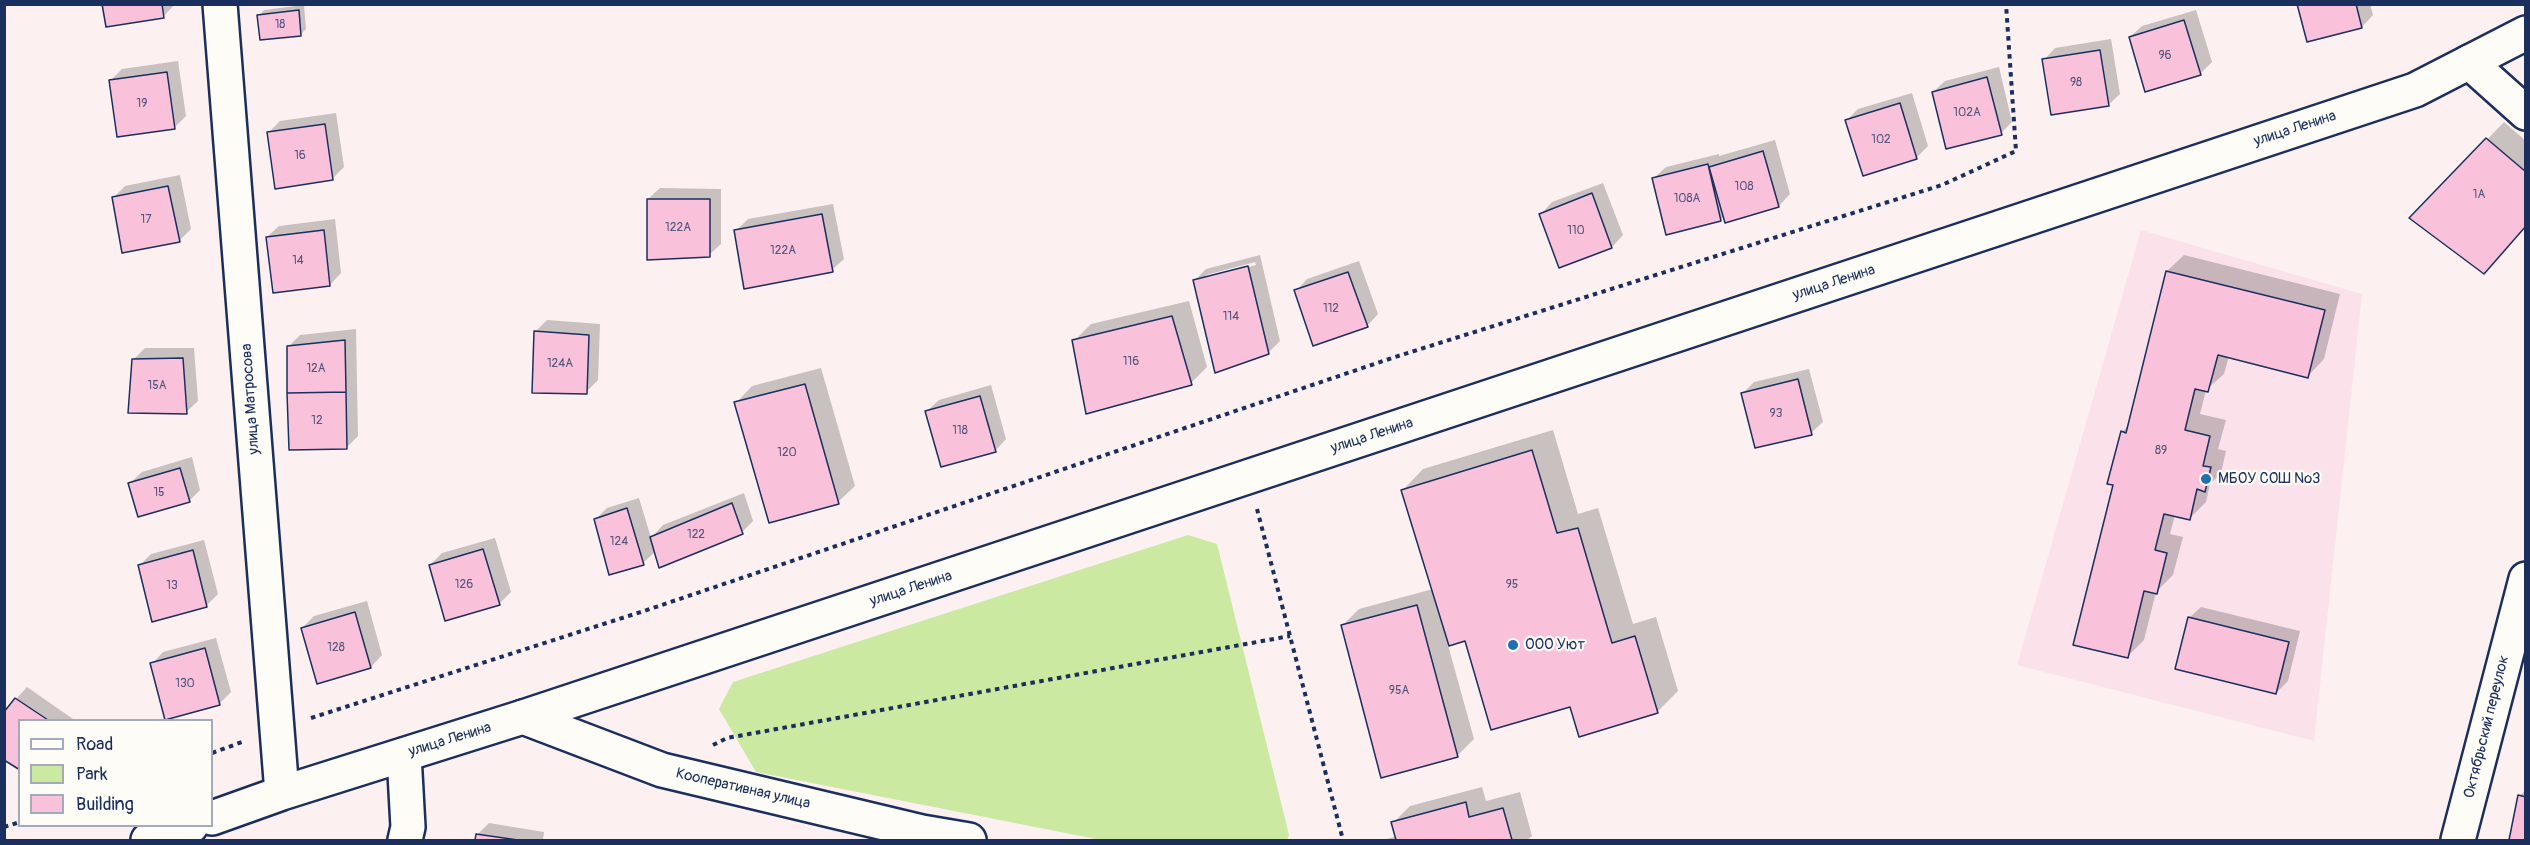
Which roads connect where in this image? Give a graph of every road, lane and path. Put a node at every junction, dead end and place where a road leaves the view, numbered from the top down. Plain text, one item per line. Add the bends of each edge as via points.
1 (220, 4) edge
2 (2006, 4) edge
3 (2526, 33) edge
4 (2469, 62) junction
5 (2526, 113) edge
6 (1248, 477) junction
7 (2526, 579) edge
8 (1290, 636) junction
9 (523, 717) junction
10 (276, 730) junction
11 (213, 753) edge
12 (404, 755) junction
13 (662, 770) junction
14 (282, 793) junction
15 (213, 818) edge
16 (185, 827) edge
17 (148, 840) edge
18 (405, 840) edge
19 (969, 840) edge
20 (1343, 840) edge
21 (2458, 840) edge

1 - 10 street, улица Матросова
2 - 10 path via 2016,151 1942,185 1395,357 644,611
3 - 4 street, улица Ленина
4 - 5 street
4 - 6 street, улица Ленина via 2415,90
6 - 8 path
6 - 9 street, улица Ленина
7 - 21 street, Октябрьский переулок
8 - 13 path via 727,738
8 - 20 path
9 - 12 street, улица Ленина
9 - 13 street, Кооперативная улица
10 - 11 path
10 - 14 street, улица Матросова
12 - 14 street, улица Ленина
12 - 18 street via 408,827
13 - 19 street, Кооперативная улица
14 - 15 street, улица Ленина
16 - 17 street

